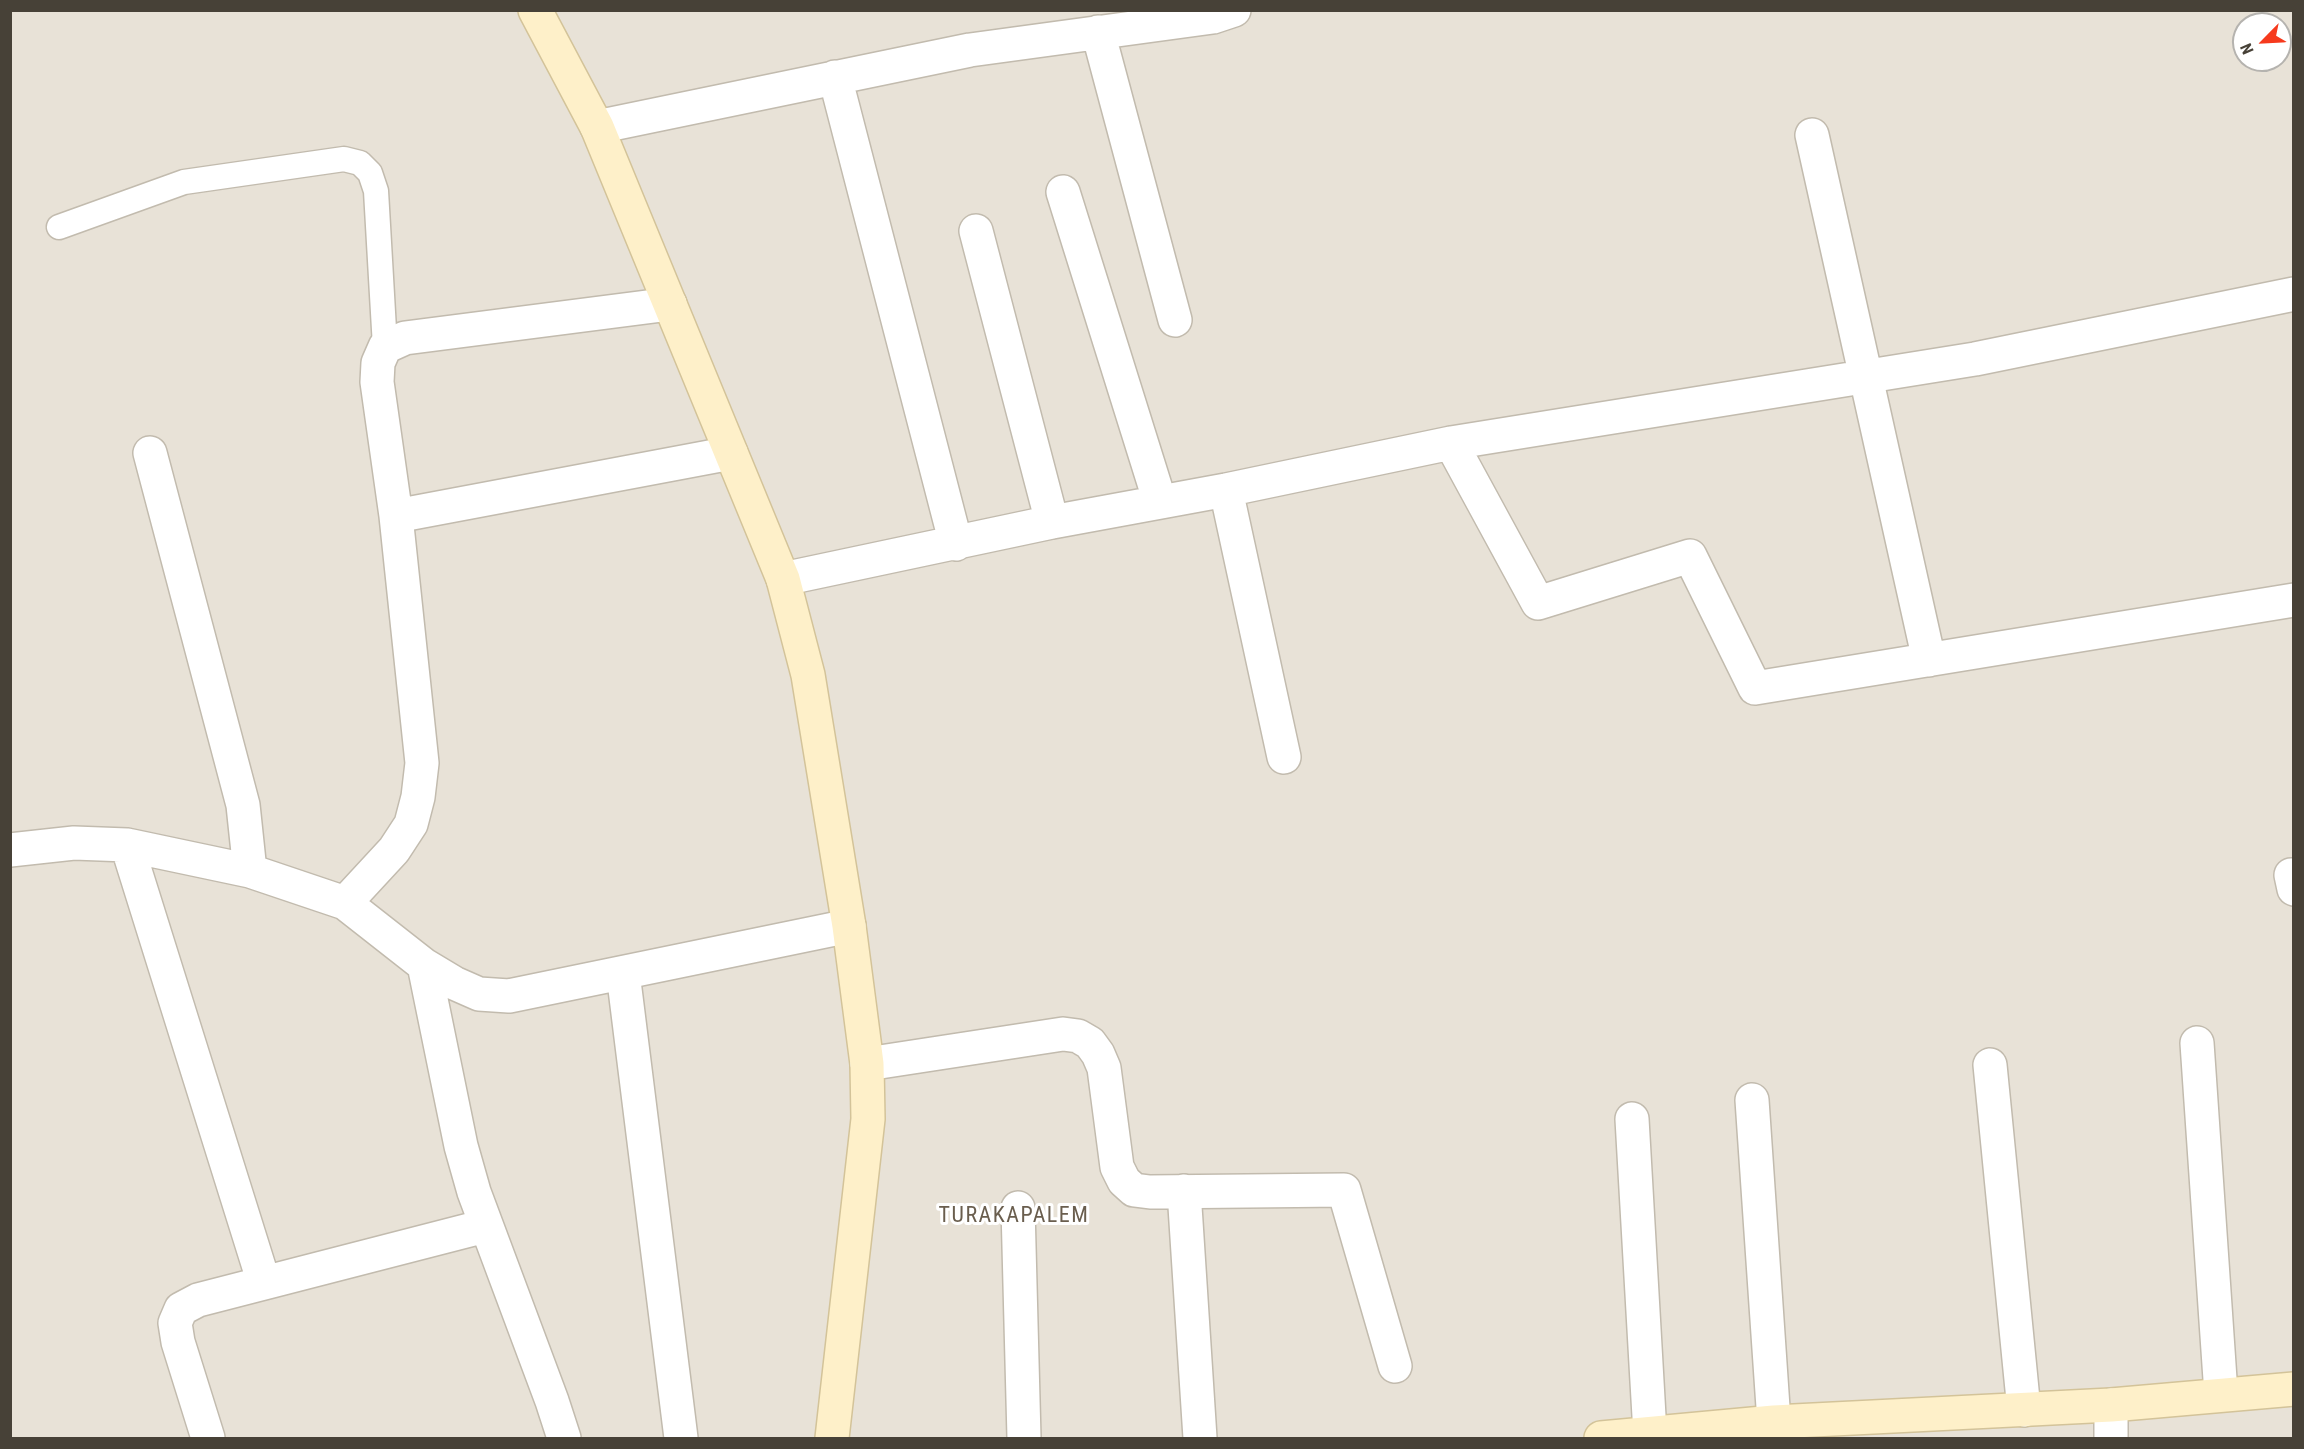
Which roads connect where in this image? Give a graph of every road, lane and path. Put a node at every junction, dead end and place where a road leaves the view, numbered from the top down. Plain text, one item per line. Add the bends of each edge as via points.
1 (536, 10) edge
2 (1234, 10) edge
3 (1098, 32) junction
4 (835, 77) junction
5 (597, 127) junction
6 (1812, 135) dead end
7 (1063, 192) dead end
8 (59, 227) dead end
9 (976, 231) dead end
10 (2294, 294) edge
11 (670, 303) junction
12 (1175, 320) dead end
13 (385, 347) junction
14 (1866, 377) junction
15 (1451, 443) junction
16 (150, 453) dead end
17 (731, 453) junction
18 (1226, 490) junction
19 (1160, 502) junction
20 (396, 516) junction
21 (1052, 522) junction
22 (956, 544) junction
23 (783, 579) junction
24 (2294, 600) edge
25 (1929, 660) junction
26 (1284, 757) dead end
27 (127, 845) junction
28 (10, 850) edge
29 (250, 872) junction
30 (2294, 875) edge
31 (2294, 889) edge
32 (345, 903) junction
33 (849, 926) junction
34 (424, 965) junction
35 (623, 973) junction
36 (2197, 1042) dead end
37 (867, 1064) junction
38 (1990, 1065) dead end
39 (1752, 1100) dead end
40 (1632, 1119) dead end
41 (1184, 1191) junction
42 (1018, 1208) dead end
43 (485, 1226) junction
44 (264, 1283) junction
45 (1395, 1366) dead end
46 (2294, 1389) edge
47 (2221, 1394) junction
48 (2110, 1405) junction
49 (2024, 1410) junction
50 (1774, 1422) junction
51 (1650, 1434) junction
52 (208, 1438) edge
53 (564, 1438) edge
54 (681, 1438) edge
55 (832, 1438) edge
56 (1024, 1438) edge
57 (1200, 1438) edge
58 (1601, 1438) edge
59 (2111, 1438) edge

1 - 5 main road
2 - 3 street via 1213,17
3 - 4 street via 970,50
3 - 12 street
4 - 5 street
4 - 22 street
5 - 11 main road
6 - 14 street
7 - 19 street
8 - 13 lane via 184,182 344,159 360,163 370,173 376,191
9 - 21 street
10 - 14 street via 1975,359
11 - 13 street via 405,338
11 - 17 main road
13 - 20 street via 378,363 377,382
14 - 15 street
14 - 25 street
15 - 18 street
15 - 25 street via 1538,603 1690,556 1755,688
16 - 29 street via 243,805
17 - 20 street
17 - 23 main road
18 - 19 street
18 - 26 street
19 - 21 street
20 - 32 street via 422,763 418,797 411,824 394,850
21 - 22 street
22 - 23 street
23 - 33 main road via 808,675
24 - 25 street
27 - 28 street via 75,843
27 - 29 street
27 - 44 street
29 - 32 street
30 - 31 street
32 - 34 street
33 - 35 street
33 - 37 main road
34 - 35 street via 479,994 509,996
34 - 43 street via 461,1146
35 - 54 street
36 - 47 street
37 - 41 street via 1063,1034 1078,1036 1090,1043 1104,1068 1117,1167 1124,1181 1134,1190
37 - 55 main road via 868,1119
38 - 49 street
39 - 50 street
40 - 51 street
41 - 45 street via 1344,1190
41 - 57 street
42 - 56 street
43 - 44 street
43 - 53 street
44 - 52 street via 198,1300 181,1310 175,1323
46 - 47 main road
47 - 48 main road
48 - 49 main road
48 - 59 street
49 - 50 main road
50 - 51 main road
51 - 58 main road

